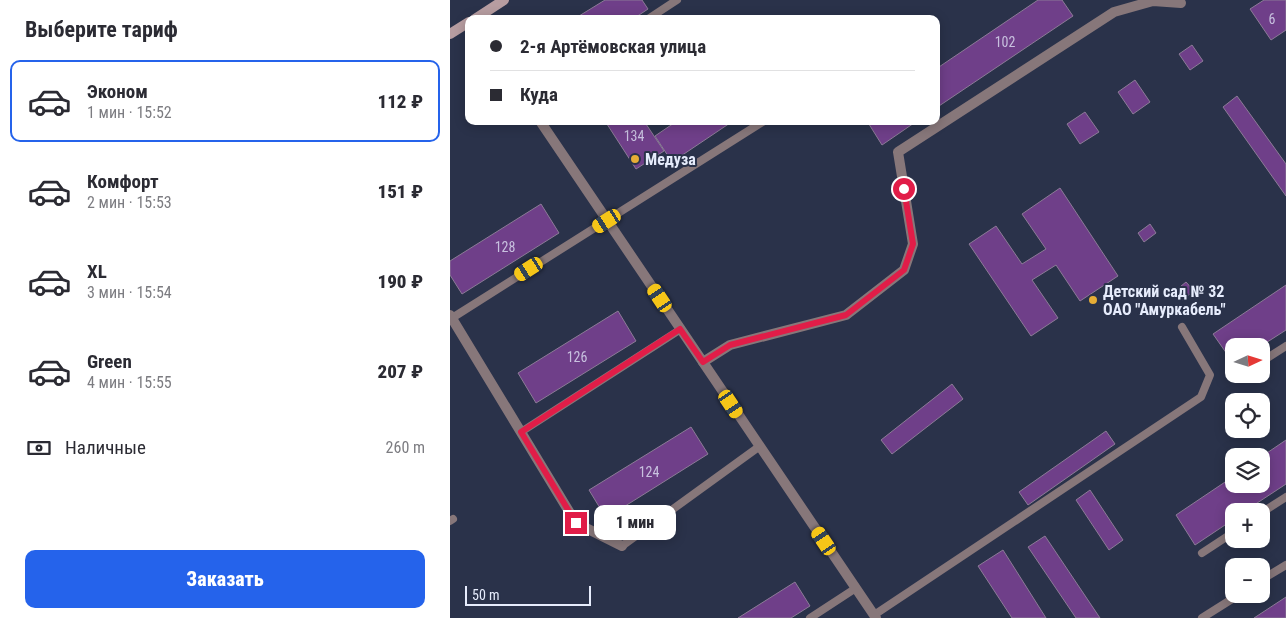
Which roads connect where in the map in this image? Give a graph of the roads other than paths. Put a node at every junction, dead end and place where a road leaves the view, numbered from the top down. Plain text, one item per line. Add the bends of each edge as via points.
1 (504, 0) edge
2 (677, 0) edge
3 (1181, 3) dead end
4 (480, 15) edge
5 (654, 15) edge
6 (465, 25) edge
7 (450, 34) edge
8 (543, 125) edge
9 (758, 125) edge
10 (940, 125) edge
11 (940, 125) edge
12 (607, 221) junction
13 (451, 316) edge
14 (1182, 327) dead end
15 (680, 329) junction
16 (1286, 346) edge
17 (1270, 356) edge
18 (703, 362) junction
19 (521, 432) junction
20 (760, 446) junction
21 (1286, 497) edge
22 (1270, 507) edge
23 (1225, 538) edge
24 (622, 546) joint
25 (1202, 552) dead end
26 (1286, 565) edge
27 (1270, 575) edge
28 (856, 588) junction
29 (1226, 603) edge
30 (875, 616) edge
31 (810, 618) edge
32 (1202, 618) edge

1 - 4 street
2 - 5 lane
3 - 10 street via 1153,1 1114,12
6 - 7 street
8 - 12 street
9 - 12 lane
11 - 18 street via 898,152 913,244 904,270 846,315 730,345
12 - 13 lane
12 - 15 street
13 - 19 street
14 - 30 lane via 1210,375 1201,397
15 - 18 street
15 - 19 lane
16 - 17 lane
18 - 20 street
19 - 24 street via 576,523
20 - 24 lane
20 - 28 street
21 - 22 lane
23 - 25 lane
26 - 27 lane
28 - 30 street
28 - 31 lane
29 - 32 lane

